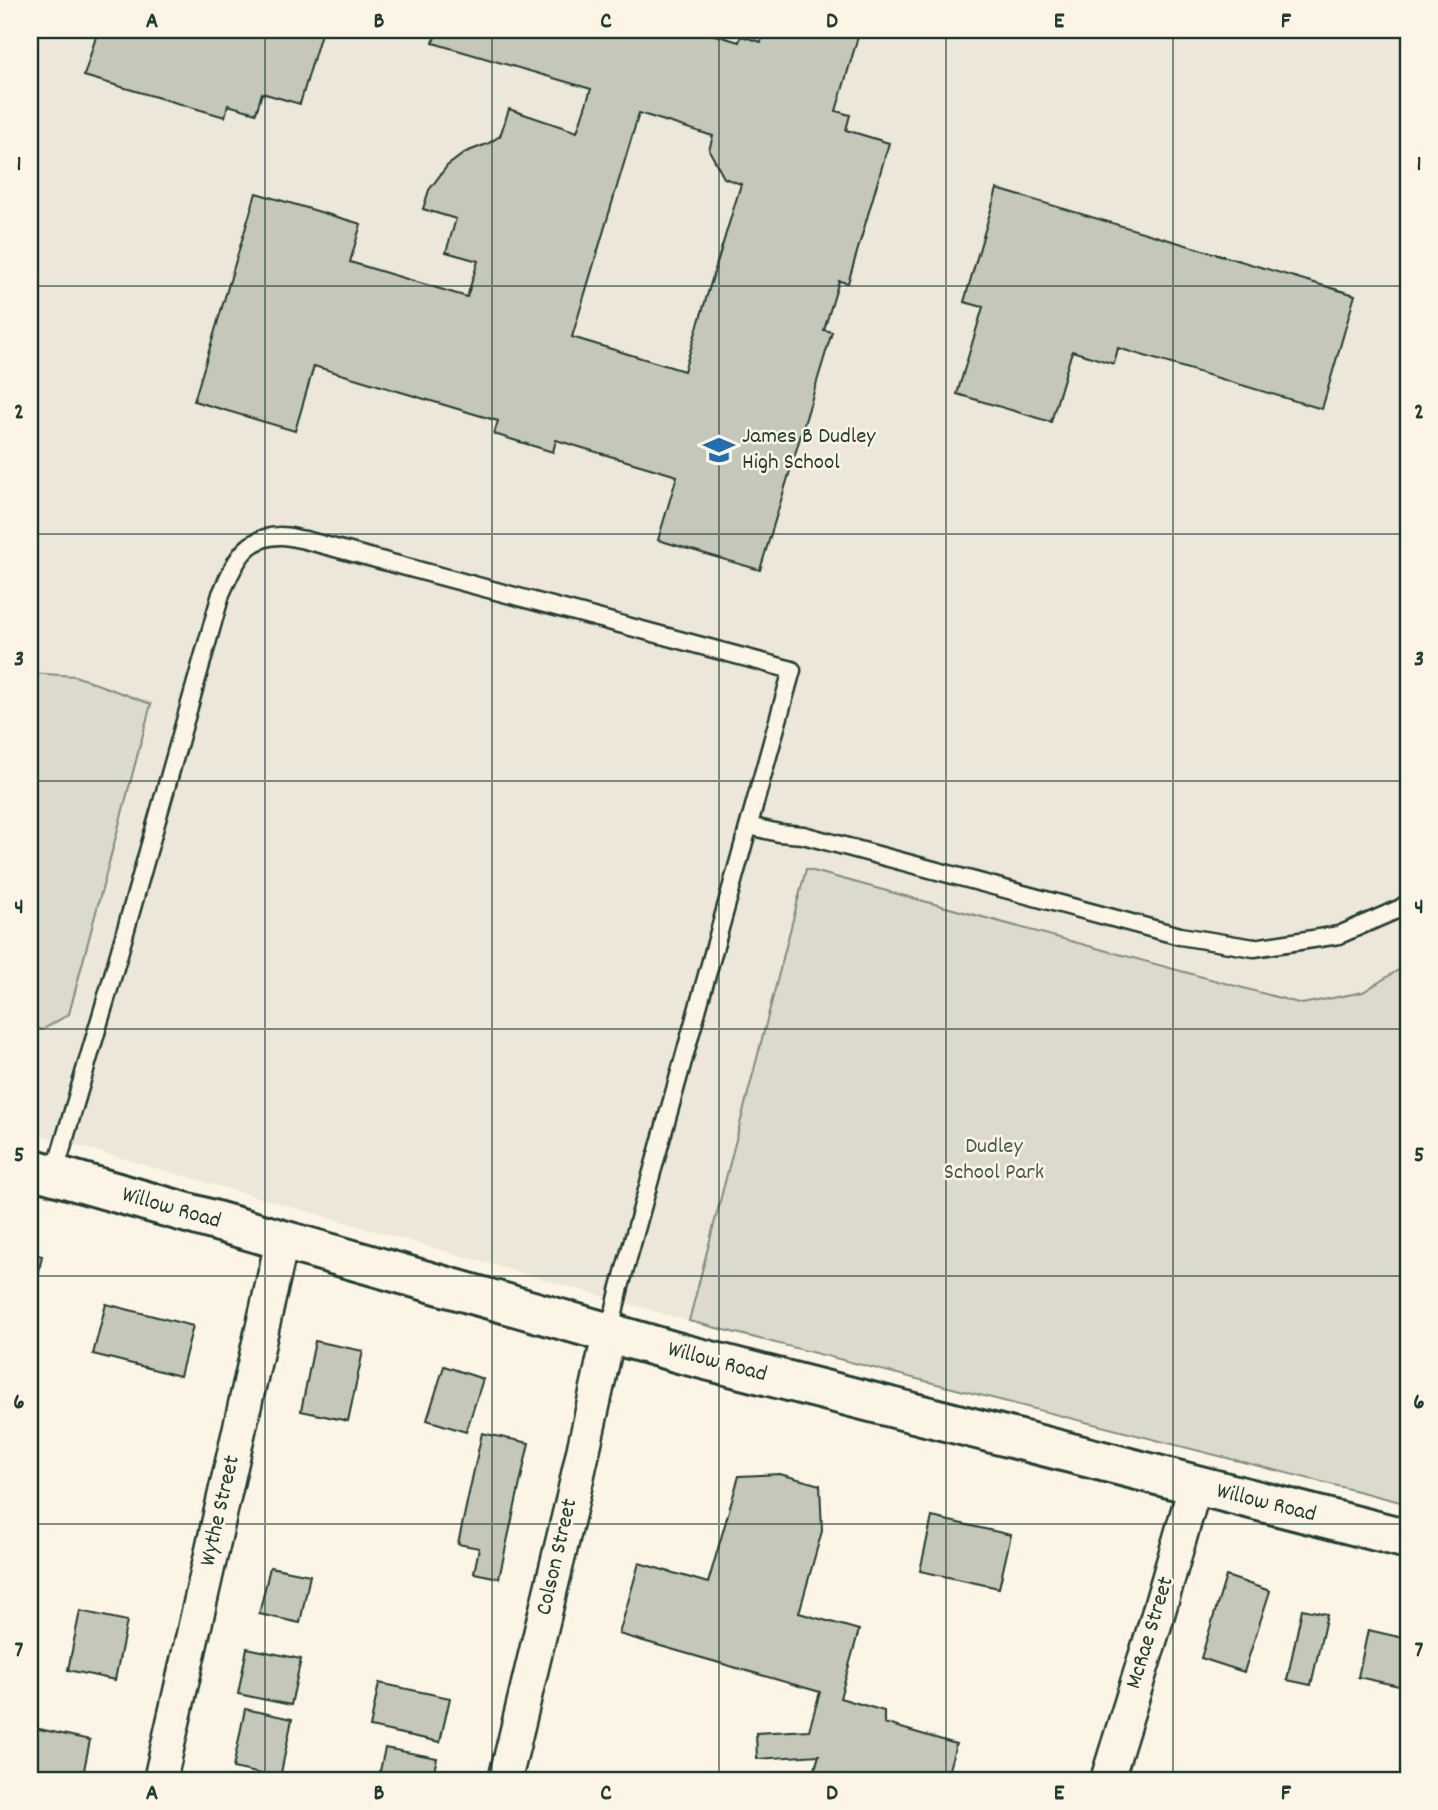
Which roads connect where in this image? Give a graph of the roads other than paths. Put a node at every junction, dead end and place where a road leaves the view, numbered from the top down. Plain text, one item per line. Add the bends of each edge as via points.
1 (748, 826) junction
2 (1408, 902) edge
3 (42, 1171) edge
4 (282, 1241) junction
5 (609, 1334) junction
6 (1195, 1486) junction
7 (1408, 1539) edge
8 (160, 1780) edge
9 (505, 1780) edge
10 (1107, 1780) edge

1 - 2 lane via 803,835 1180,936 1254,948 1339,935
1 - 3 lane via 792,670 304,540 261,539 235,562 221,594 110,989
1 - 5 lane
3 - 4 street, Willow Road
4 - 5 street, Willow Road
4 - 8 street, Wythe Street
5 - 6 street, Willow Road
5 - 9 street, Colson Street
6 - 7 street, Willow Road
6 - 10 street, McRae Street

